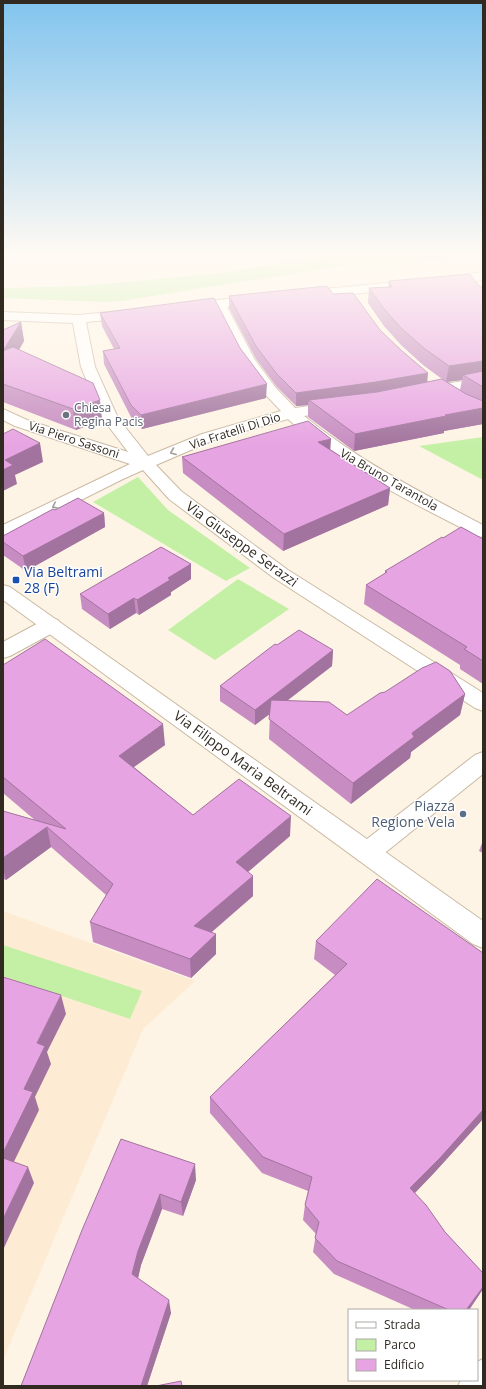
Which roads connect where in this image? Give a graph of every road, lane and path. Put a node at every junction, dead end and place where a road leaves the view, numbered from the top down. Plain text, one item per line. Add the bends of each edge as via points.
1 (50, 318) edge
2 (90, 318) edge
3 (226, 318) edge
4 (80, 319) junction
5 (427, 377) edge
6 (483, 382) edge
7 (444, 389) junction
8 (413, 395) edge
9 (460, 400) edge
10 (352, 405) edge
11 (292, 413) junction
12 (3, 414) edge
13 (145, 463) junction
14 (3, 532) edge
15 (483, 532) edge
16 (3, 591) edge
17 (51, 625) junction
18 (3, 651) edge
19 (483, 703) edge
20 (483, 761) edge
21 (367, 853) junction
22 (483, 936) edge
23 (483, 1378) edge
24 (477, 1386) edge

1 - 4 street
2 - 4 street
3 - 11 street, Via Bruno Tarantola via 247,360
4 - 13 street, Via Giuseppe Serazzi via 88,366 111,419
5 - 7 street
6 - 7 street
7 - 8 street
7 - 9 street
10 - 11 street, Via Fratelli Di Dio
11 -> 13 street, Via Fratelli Di Dio via 208,437
11 - 15 street, Via Bruno Tarantola via 330,446 370,472
12 - 13 street, Via Piero Sassoni via 21,423
13 -> 14 street, Via Fratelli Di Dio
13 - 19 street, Via Giuseppe Serazzi via 175,495 280,574
16 - 17 street, Via Filippo Maria Beltrami
17 - 18 street
17 - 21 street, Via Filippo Maria Beltrami
20 - 21 street
21 - 22 street, Via Filippo Maria Beltrami
23 - 24 street

